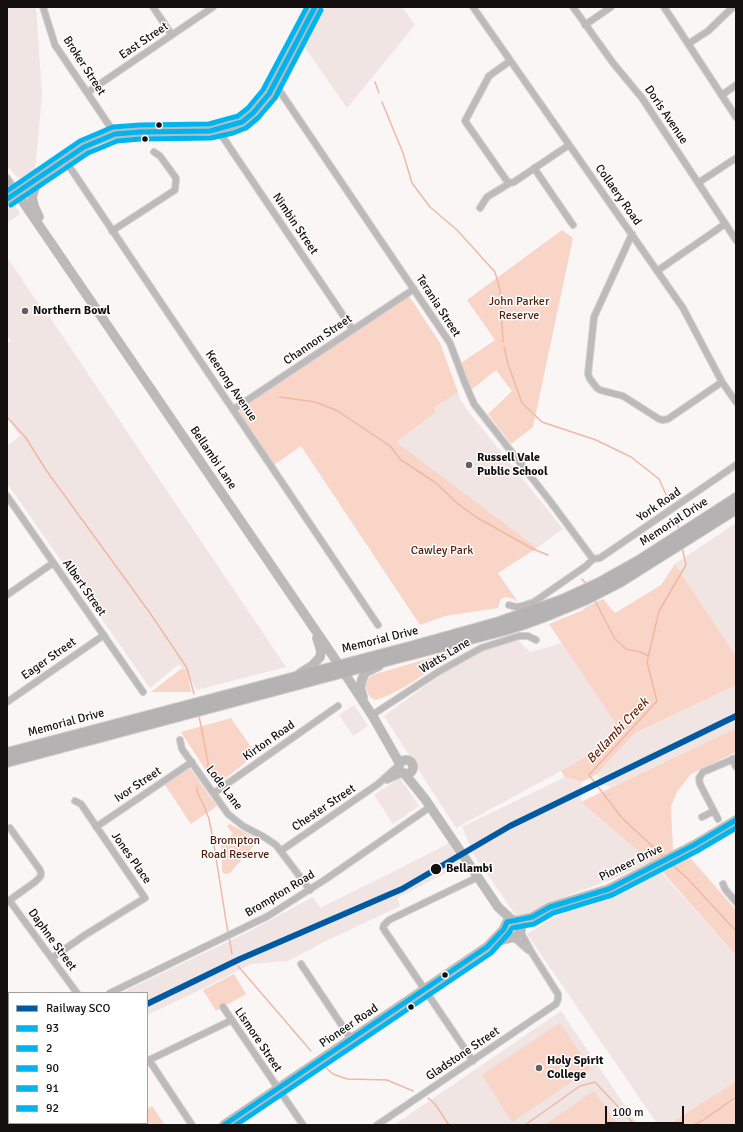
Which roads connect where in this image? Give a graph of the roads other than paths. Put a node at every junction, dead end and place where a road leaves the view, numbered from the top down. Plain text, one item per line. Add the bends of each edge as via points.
1 (42, 7) edge
2 (154, 7) edge
3 (213, 7) edge
4 (316, 7) edge
5 (473, 7) edge
6 (573, 7) edge
7 (610, 7) edge
8 (664, 7) edge
9 (733, 7) edge
10 (585, 25) junction
11 (172, 35) junction
12 (688, 44) junction
13 (510, 61) junction
14 (275, 84) junction
15 (736, 85) edge
16 (88, 92) junction
17 (722, 95) junction
18 (736, 117) edge
19 (218, 130) junction
20 (115, 134) junction
21 (569, 145) junction
22 (154, 152) dead end
23 (736, 158) edge
24 (65, 160) junction
25 (534, 168) junction
26 (45, 174) junction
27 (7, 178) edge
28 (510, 183) junction
29 (698, 183) junction
30 (17, 192) junction
31 (7, 200) edge
32 (480, 208) dead end
33 (725, 224) junction
34 (573, 225) dead end
35 (112, 231) junction
36 (632, 234) junction
37 (736, 240) edge
38 (56, 250) junction
39 (658, 271) junction
40 (414, 289) junction
41 (353, 330) junction
42 (722, 382) junction
43 (736, 402) edge
44 (234, 409) junction
45 (736, 465) edge
46 (7, 496) edge
47 (736, 498) edge
48 (736, 509) edge
49 (683, 537) junction
50 (593, 559) junction
51 (53, 562) junction
52 (7, 595) edge
53 (583, 596) junction
54 (509, 605) dead end
55 (378, 625) dead end
56 (315, 630) junction
57 (104, 634) junction
58 (536, 640) dead end
59 (395, 659) junction
60 (341, 668) junction
61 (292, 677) junction
62 (144, 692) dead end
63 (7, 702) edge
64 (365, 705) junction
65 (338, 706) dead end
66 (372, 716) junction
67 (180, 740) dead end
68 (7, 753) edge
69 (734, 758) edge
70 (7, 762) edge
71 (192, 762) junction
72 (404, 767) junction
73 (736, 767) edge
74 (417, 784) junction
75 (214, 793) junction
76 (75, 801) dead end
77 (427, 803) junction
78 (714, 811) junction
79 (702, 817) dead end
80 (718, 819) dead end
81 (736, 820) edge
82 (96, 827) junction
83 (10, 828) dead end
84 (447, 832) junction
85 (282, 850) junction
86 (478, 877) junction
87 (723, 884) dead end
88 (310, 890) junction
89 (8, 901) edge
90 (736, 902) edge
91 (498, 907) junction
92 (532, 917) junction
93 (514, 921) junction
94 (504, 928) junction
95 (520, 930) junction
96 (512, 937) junction
97 (487, 947) junction
98 (532, 953) junction
99 (52, 958) junction
100 (301, 964) dead end
101 (423, 990) junction
102 (76, 992) edge
103 (112, 992) edge
104 (223, 1007) dead end
105 (232, 1020) junction
106 (351, 1039) junction
107 (148, 1060) edge
108 (473, 1061) junction
109 (278, 1088) junction
110 (192, 1125) edge
111 (224, 1125) edge
112 (303, 1125) edge
113 (378, 1125) edge

1 - 16 street, Broker Street via 55,45
2 - 11 street
3 - 11 street, East Street
4 - 14 main road
5 - 13 street, Collaery Road
6 - 10 street, Doris Avenue
7 - 10 street
8 - 12 street
9 - 12 street via 708,31
10 - 29 street, Doris Avenue via 642,98
11 - 16 street, East Street
12 - 17 street
13 - 21 street, Collaery Road
13 - 28 street via 489,76 465,121
14 - 19 main road via 263,103 248,118
14 - 40 street, Terania Street
15 - 17 street
16 - 20 street, Broker Street
17 - 18 street
19 - 20 main road
19 - 41 street, Nimbin Street
20 - 24 main road via 92,143
21 - 25 street
21 - 36 street, Collaery Road
22 - 35 street via 176,178 175,190
23 - 29 street
24 - 26 main road
24 - 35 street, Keerong Avenue
25 - 28 street
25 - 34 street
26 - 30 main road
26 - 38 main road via 32,199
27 - 30 street
28 - 32 street via 487,197
29 - 33 street, Doris Avenue
30 - 31 main road
30 - 38 main road, Bellambi Lane
33 - 37 street, Doris Avenue
33 - 39 street
35 - 44 street, Keerong Avenue
36 - 39 street, Collaery Road
36 - 42 street via 594,317 588,374 590,379 597,388 624,396 663,420
38 - 56 main road, Bellambi Lane
39 - 42 street, Collaery Road via 683,308
40 - 41 street, Channon Street
40 - 50 street, Terania Street via 450,343 474,404
41 - 44 street, Channon Street
42 - 43 street, Collaery Road
44 - 55 street, Keerong Avenue
45 - 50 street, York Road via 600,558
46 - 51 street, Albert Street
47 - 49 main road, Memorial Drive
48 - 49 main road, Memorial Drive
49 - 53 main road, Memorial Drive via 637,572
50 - 54 street, York Road via 534,602 516,607
51 - 52 street
51 - 57 street, Albert Street
53 - 59 main road, Memorial Drive via 551,614 505,630
53 - 60 main road, Memorial Drive via 562,600 499,622
56 - 60 main road, Bellambi Lane
56 - 61 main road via 320,657 309,668
57 - 62 street, Albert Street
57 - 63 street, Eager Street
58 - 66 street, Watts Lane via 520,636 481,648 438,672
59 - 60 main road, Memorial Drive
59 - 64 main road via 364,675 360,688
60 - 61 main road, Memorial Drive
60 - 64 main road, Bellambi Lane
60 - 70 main road, Memorial Drive
61 - 68 main road, Memorial Drive
64 - 66 main road, Bellambi Lane
65 - 75 street, Kirton Road
66 - 72 main road, Bellambi Lane via 397,752
67 - 71 street, Lode Lane via 182,749
69 - 73 street
69 - 78 street via 703,772 699,778
71 - 75 street, Lode Lane
71 - 82 street, Ivor Street
72 - 74 main road
72 - 77 main road, Bellambi Lane
72 - 85 street, Chester Street
74 - 77 main road
74 - 84 street via 439,814
75 - 85 street, Lode Lane via 235,821 270,840
76 - 82 street, Jones Place via 80,804
77 - 84 main road
77 - 88 street, Brompton Road
78 - 79 street
78 - 80 street
81 - 92 main road, Pioneer Drive via 609,889 550,907
82 - 99 street, Jones Place via 145,898
83 - 89 street via 41,874 35,882
84 - 86 main road
85 - 88 street, Lode Lane
86 - 91 main road
86 - 101 street via 389,920 384,925 384,932
87 - 90 street
88 - 103 street, Brompton Road via 268,916
89 - 99 street, Daphne Street
91 - 93 main road
91 - 94 main road
92 - 93 main road, Pioneer Drive
92 - 95 main road, Pioneer Drive
93 - 94 main road, Pioneer Road via 507,922
93 - 95 main road via 520,924
94 - 96 main road via 505,934
94 - 97 main road, Pioneer Road
95 - 96 main road, Pioneer Road via 518,935
95 - 98 street
96 - 97 main road, Pioneer Road
96 - 98 street
97 - 101 main road, Pioneer Road
98 - 108 street, Gladstone Street via 558,994 556,1004
99 - 102 street, Daphne Street
100 - 106 street
101 - 106 main road, Pioneer Road
101 - 108 street
104 - 105 street, Lismore Street
105 - 107 street
105 - 109 street, Lismore Street
106 - 109 main road, Pioneer Road
107 - 110 street
108 - 113 street, Gladstone Street
109 - 111 main road, Pioneer Road
109 - 112 street, Lismore Street

